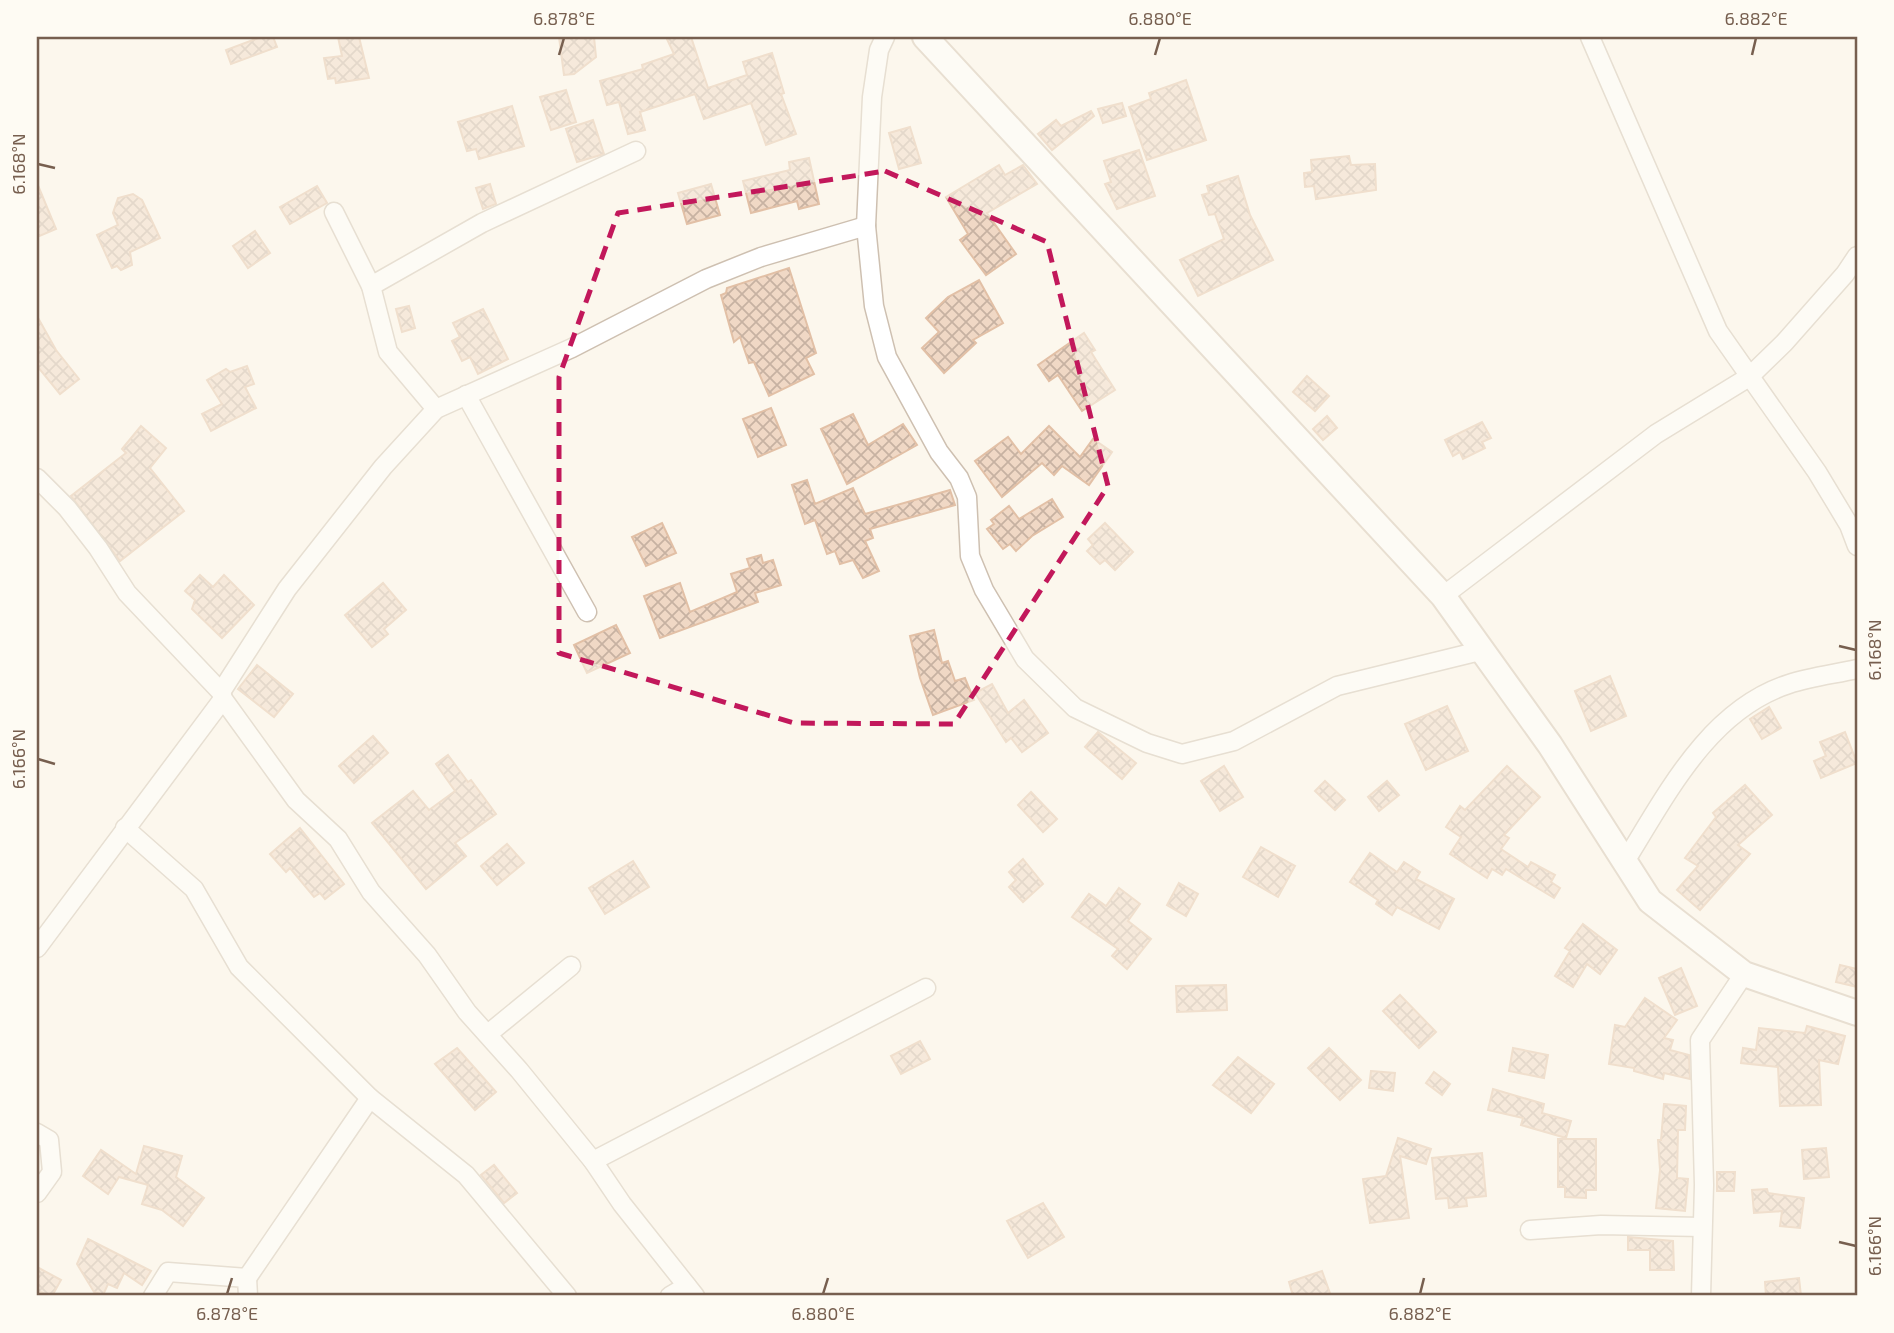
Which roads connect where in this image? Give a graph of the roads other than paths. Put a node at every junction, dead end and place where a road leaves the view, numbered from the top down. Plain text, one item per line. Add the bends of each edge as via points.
1 (885, 37) edge
2 (925, 37) edge
3 (1590, 37) edge
4 (636, 151) dead end
5 (334, 212) dead end
6 (866, 226) junction
7 (1857, 256) edge
8 (371, 286) junction
9 (1749, 377) junction
10 (466, 394) junction
11 (436, 409) junction
12 (37, 478) edge
13 (1857, 546) edge
14 (1443, 596) junction
15 (587, 612) dead end
16 (1484, 650) junction
17 (1857, 669) edge
18 (222, 695) junction
19 (125, 828) junction
20 (1624, 863) junction
21 (37, 948) edge
22 (571, 967) dead end
23 (1744, 974) junction
24 (926, 988) dead end
25 (1857, 1013) edge
26 (488, 1034) junction
27 (370, 1098) junction
28 (37, 1133) edge
29 (593, 1161) junction
30 (37, 1193) edge
31 (1702, 1227) junction
32 (1531, 1230) dead end
33 (247, 1287) edge
34 (691, 1291) edge
35 (153, 1296) edge
36 (567, 1296) edge
37 (670, 1296) edge
38 (1701, 1296) edge

1 - 6 street via 872,97
2 - 14 street
3 - 9 street via 1718,331
4 - 8 street via 482,223
5 - 8 street
6 - 10 street via 761,257 706,279 572,348
6 - 16 street via 874,306 887,357 967,497 970,556 984,590 1025,659 1075,708 1147,743 1182,754 1234,741 1337,686
7 - 9 street
8 - 11 street via 388,352
9 - 13 street via 1817,472
9 - 14 street via 1656,434
10 - 11 street
10 - 15 street
11 - 18 street via 383,467 287,589
12 - 18 street via 75,518 127,593
14 - 16 street
16 - 20 street
17 - 20 street via 1787,684 1728,717 1682,772
18 - 19 street
18 - 26 street via 296,800 338,839 371,892
19 - 21 street
19 - 27 street via 194,889 239,967
20 - 23 street via 1650,901
22 - 26 street
23 - 25 street
23 - 31 street via 1700,1040
24 - 29 street
26 - 29 street
27 - 33 street
27 - 36 street via 466,1175
28 - 30 street via 49,1140 52,1172
29 - 34 street
31 - 32 street via 1601,1225
31 - 38 street
33 - 35 street via 168,1272
34 - 37 street

